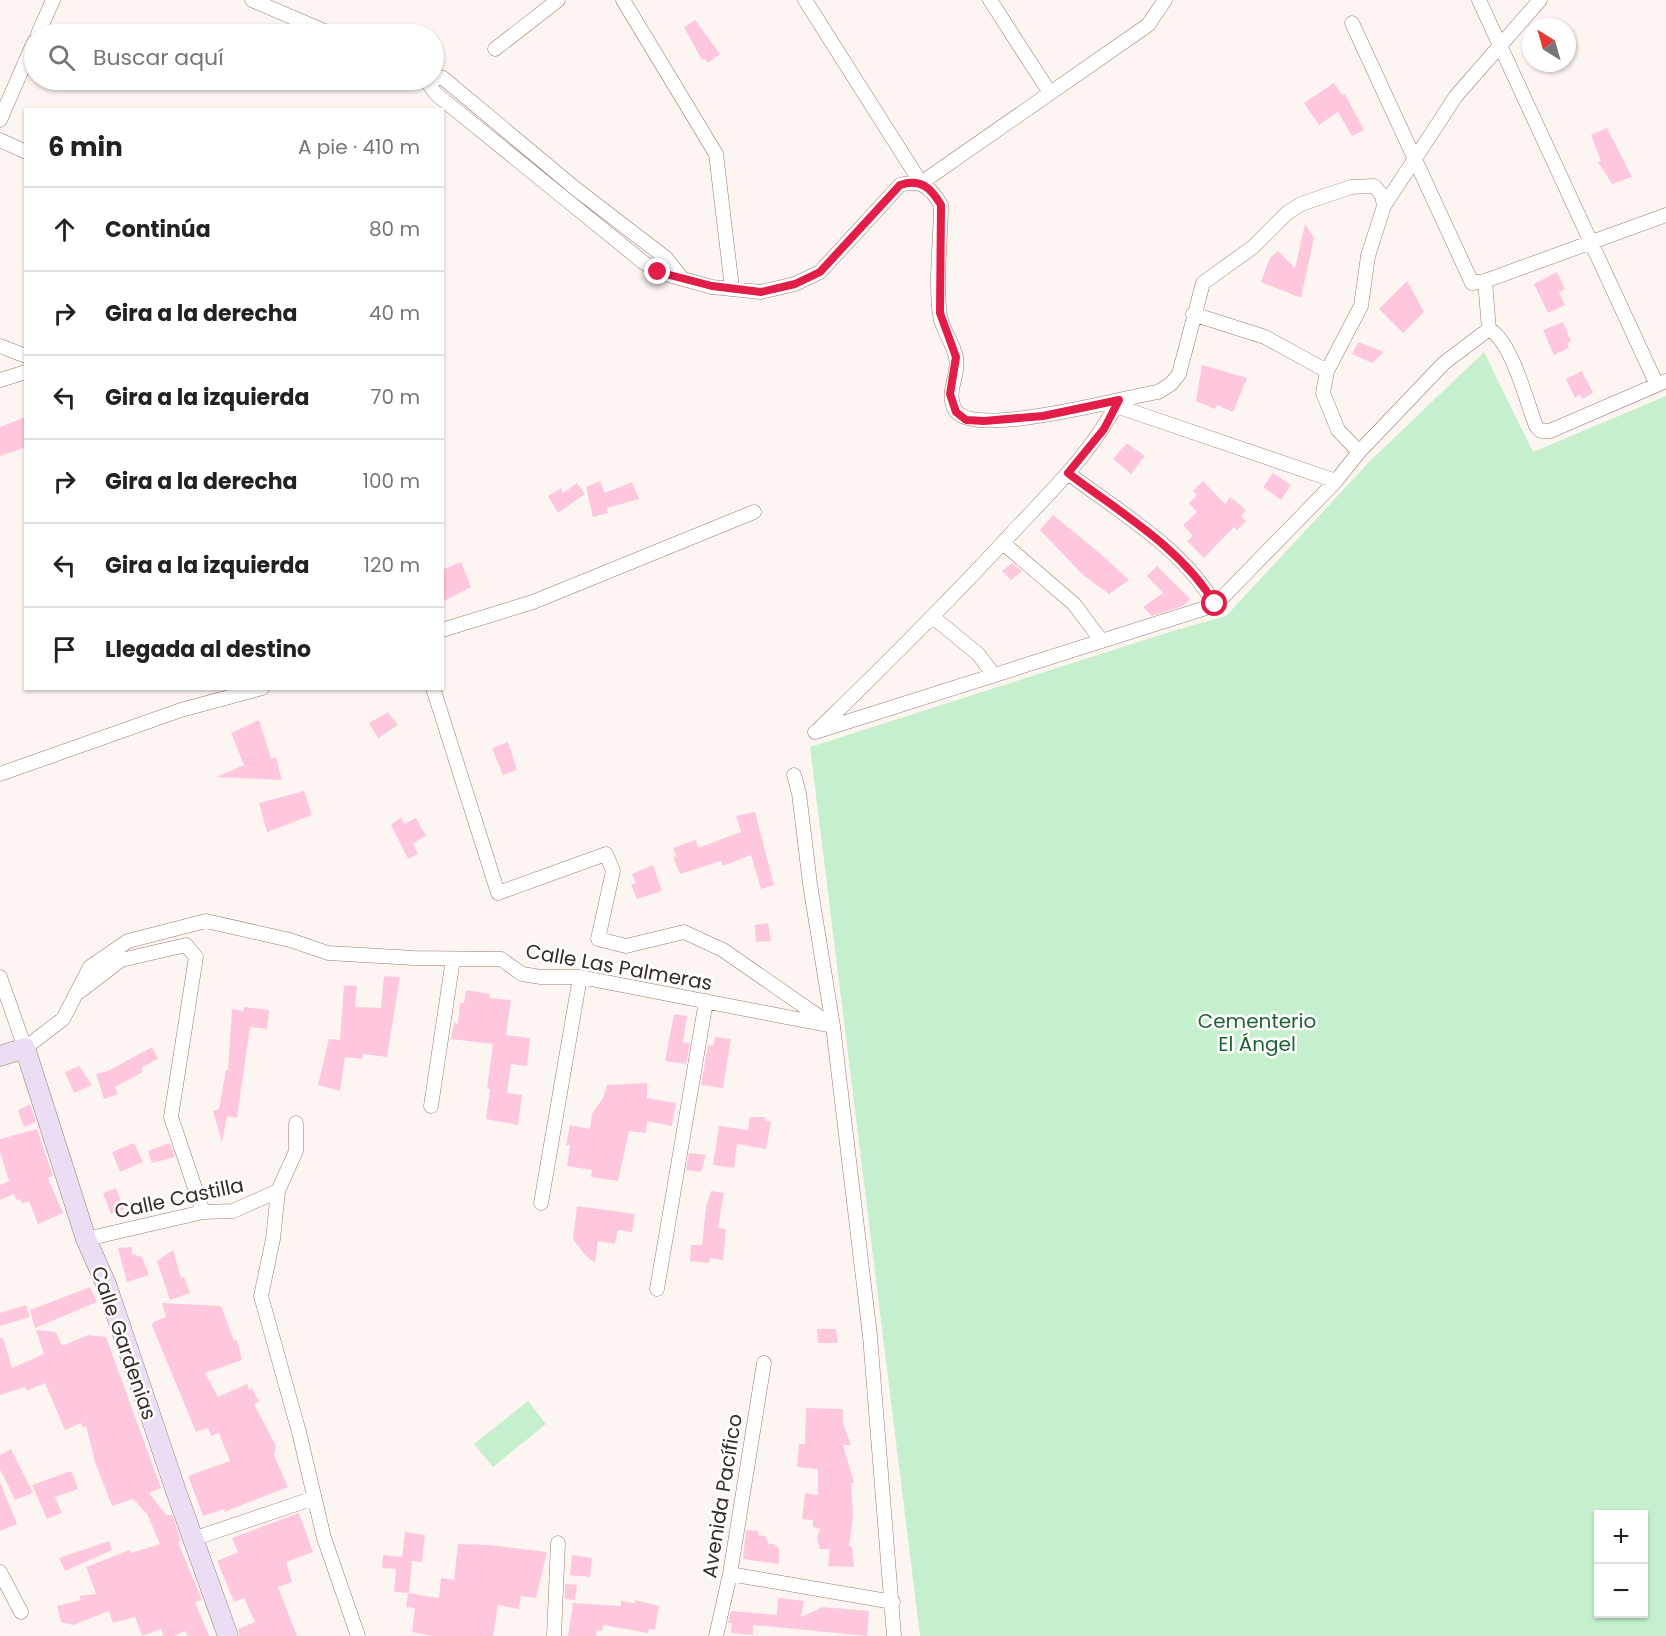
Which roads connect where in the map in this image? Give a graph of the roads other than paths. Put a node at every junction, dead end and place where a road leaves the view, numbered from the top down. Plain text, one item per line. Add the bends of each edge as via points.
1 (53, 0) edge
2 (252, 0) edge
3 (558, 0) edge
4 (623, 0) edge
5 (805, 0) edge
6 (990, 0) edge
7 (1165, 0) edge
8 (1479, 0) edge
9 (1540, 0) edge
10 (1352, 23) dead end
11 (42, 24) edge
12 (307, 24) edge
13 (1500, 46) junction
14 (495, 50) dead end
15 (24, 65) edge
16 (444, 79) edge
17 (433, 90) edge
18 (1050, 93) junction
19 (0, 120) edge
20 (0, 140) edge
21 (24, 151) edge
22 (1414, 159) junction
23 (921, 183) junction
24 (1384, 206) junction
25 (1666, 216) edge
26 (1591, 242) junction
27 (681, 276) junction
28 (1485, 281) junction
29 (732, 288) junction
30 (1193, 314) junction
31 (1489, 328) junction
32 (0, 346) edge
33 (24, 355) edge
34 (1326, 371) junction
35 (24, 373) edge
36 (0, 380) edge
37 (1661, 383) edge
38 (1117, 403) junction
39 (1359, 452) junction
40 (1068, 473) junction
41 (1336, 481) junction
42 (754, 512) dead end
43 (1003, 543) junction
44 (1215, 604) junction
45 (934, 618) junction
46 (444, 629) edge
47 (1101, 640) junction
48 (994, 675) junction
49 (255, 690) edge
50 (434, 690) edge
51 (0, 774) edge
52 (794, 775) dead end
53 (453, 959) junction
54 (0, 977) edge
55 (580, 977) junction
56 (75, 996) junction
57 (706, 1001) junction
58 (832, 1026) junction
59 (25, 1048) junction
60 (0, 1056) edge
61 (432, 1106) dead end
62 (296, 1123) dead end
63 (278, 1191) junction
64 (541, 1203) dead end
65 (203, 1212) junction
66 (86, 1239) junction
67 (657, 1289) dead end
68 (764, 1363) dead end
69 (314, 1498) junction
70 (193, 1539) junction
71 (558, 1543) dead end
72 (0, 1572) edge
73 (730, 1574) junction
74 (893, 1602) junction
75 (21, 1612) dead end
76 (228, 1636) edge
77 (358, 1636) edge
78 (554, 1636) edge
79 (717, 1636) edge
80 (894, 1636) edge

1 - 11 street
2 - 12 street
3 - 14 street
4 - 29 street via 716,154
5 - 23 street
6 - 18 street
7 - 18 street via 1148,24
8 - 13 street
9 - 13 street
10 - 22 street
13 - 22 street via 1456,96
13 - 26 street
15 - 19 street
16 - 27 street via 666,258
17 - 27 street via 643,262 658,272
18 - 23 street
20 - 21 street
22 - 24 street
22 - 28 street via 1472,283
23 - 29 street via 900,185 820,272 795,284 761,292
23 - 38 street via 932,190 941,205 940,313 956,357 950,394 956,412 966,420 984,421
24 - 30 street via 1382,195 1374,186 1351,187 1301,204 1253,247 1203,283
24 - 34 street via 1368,256 1361,306
25 - 26 street
26 - 28 street
26 - 37 street
27 - 29 street
28 - 31 street
30 - 34 street via 1265,337
30 - 38 street via 1179,374 1171,384 1158,392
31 - 37 street via 1498,334 1509,354 1541,431 1550,431
31 - 39 street via 1444,363
32 - 33 street
34 - 39 street via 1326,402 1338,430
35 - 36 street
38 - 40 street via 1104,429
38 - 41 street
39 - 41 street
40 - 43 street
40 - 44 street via 1162,543 1206,587
41 - 44 street
42 - 46 street via 533,602
43 - 45 street
43 - 47 street via 1074,604
44 - 47 street
45 - 48 street via 978,654
45 - 48 street via 815,732
47 - 48 street
49 - 51 street via 181,710
50 - 58 street via 498,893 606,854 613,871 598,939 626,946 684,932 723,950
52 - 58 street via 800,793
53 - 55 street, Calle Las Palmeras via 501,959 522,974
53 - 56 street, Calle Las Palmeras via 328,953 206,921 128,941 90,967
53 - 61 street
54 - 59 street
55 - 57 street, Calle Las Palmeras
55 - 64 street
56 - 59 street, Calle Las Palmeras via 63,1019
56 - 65 street via 121,960 186,945 196,957 171,1117
57 - 58 street, Calle Las Palmeras
57 - 67 street
58 - 74 street via 870,1336
59 - 60 street
59 - 66 street, Calle Gardenias
62 - 63 street via 296,1150
63 - 65 street, Calle Castilla via 233,1211
63 - 69 street via 261,1296
65 - 66 street, Calle Castilla
66 - 70 street, Calle Gardenias via 106,1284
68 - 73 street, Avenida Pacífico
69 - 70 street
69 - 77 street
70 - 76 street, Calle Gardenias
71 - 78 street
72 - 75 street
73 - 74 street
73 - 79 street, Avenida Pacífico
74 - 80 street

